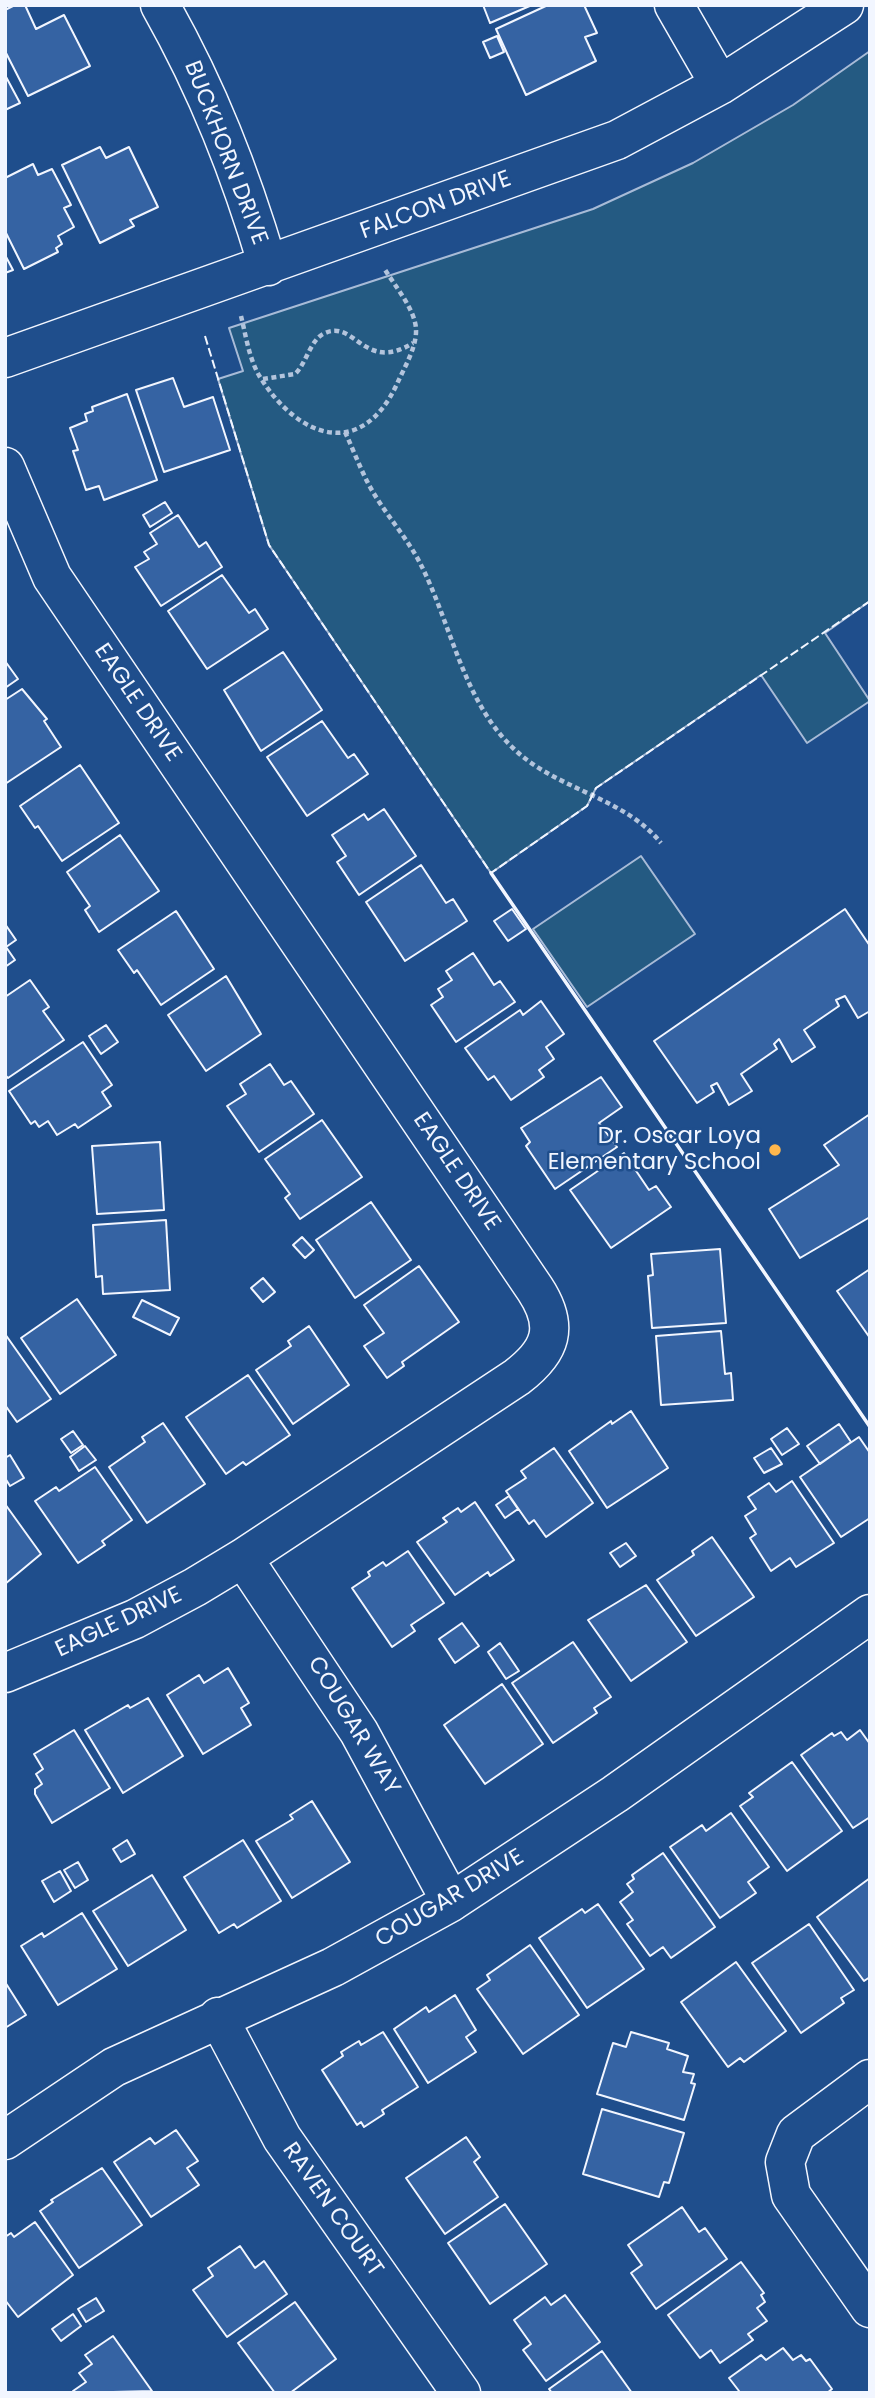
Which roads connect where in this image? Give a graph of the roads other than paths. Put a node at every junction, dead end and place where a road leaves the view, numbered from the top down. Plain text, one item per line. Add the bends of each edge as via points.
1 (160, 5) edge
2 (674, 5) edge
3 (844, 5) edge
4 (720, 85) junction
5 (268, 266) junction
6 (5, 358) edge
7 (5, 467) edge
8 (243, 1558) junction
9 (870, 1614) edge
10 (5, 1673) edge
11 (451, 1902) junction
12 (218, 2017) junction
13 (870, 2079) edge
14 (5, 2140) edge
15 (870, 2308) edge
16 (461, 2393) edge

1 - 5 street, BUCKHORN DRIVE via 204,86
2 - 4 street
3 - 4 street, FALCON DRIVE
4 - 5 street, FALCON DRIVE via 650,125 578,156
5 - 6 street, FALCON DRIVE
7 - 8 street, EAGLE DRIVE via 39,551 64,596 535,1289 549,1318 548,1340 533,1365
8 - 10 street, EAGLE DRIVE via 135,1619
8 - 11 street, COUGAR WAY via 359,1732
9 - 11 street, COUGAR DRIVE via 615,1794
11 - 12 street, COUGAR DRIVE via 333,1966
12 - 14 street, COUGAR DRIVE via 114,2067
12 - 16 street, RAVEN COURT via 282,2138
13 - 15 street via 796,2134 785,2162 791,2194

